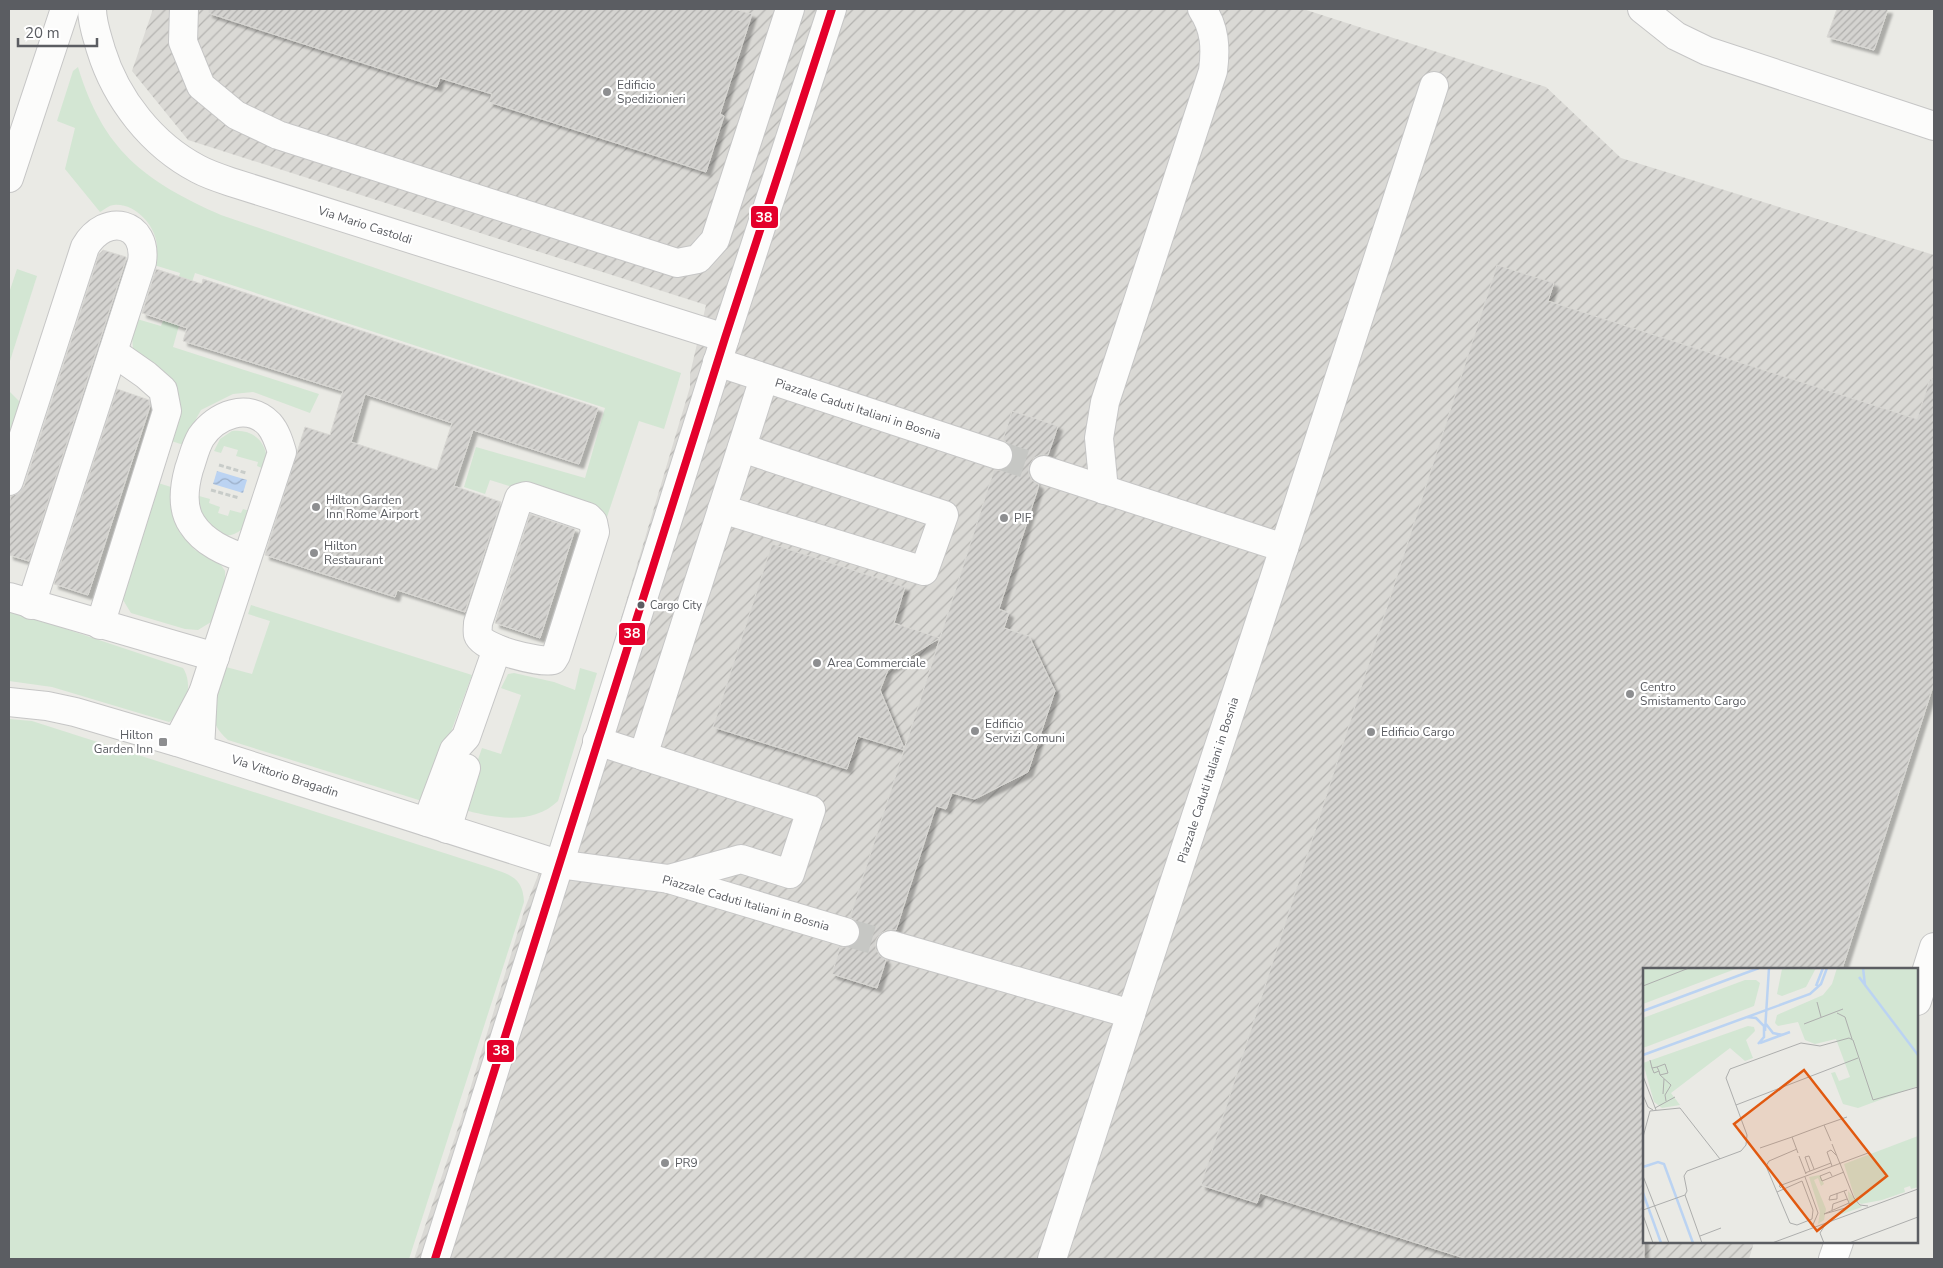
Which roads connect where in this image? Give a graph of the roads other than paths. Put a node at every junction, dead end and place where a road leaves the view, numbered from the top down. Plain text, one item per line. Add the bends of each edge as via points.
1 (65, 9) edge
2 (92, 9) edge
3 (184, 9) edge
4 (790, 9) edge
5 (832, 9) edge
6 (1202, 9) edge
7 (1642, 9) edge
8 (1434, 86) dead end
9 (1934, 126) edge
10 (9, 178) edge
11 (721, 350) junction
12 (113, 352) junction
13 (764, 378) junction
14 (742, 448) junction
15 (998, 455) tunnel mouth
16 (1044, 470) tunnel mouth
17 (9, 481) edge
18 (1104, 490) junction
19 (722, 509) junction
20 (1284, 548) junction
21 (246, 559) junction
22 (20, 601) edge
23 (100, 625) junction
24 (497, 649) junction
25 (215, 657) junction
26 (9, 702) edge
27 (597, 741) junction
28 (188, 745) junction
29 (643, 756) junction
30 (437, 825) junction
31 (558, 864) junction
32 (669, 879) junction
33 (845, 932) tunnel mouth
34 (891, 945) tunnel mouth
35 (1934, 947) edge
36 (1918, 998) edge
37 (1132, 1014) junction
38 (1839, 1243) edge
39 (434, 1259) edge
40 (1052, 1259) edge
41 (1833, 1259) edge

1 - 10 street
2 - 11 street, Via Mario Castoldi via 106,68 122,97 146,130 167,149 198,169
3 - 4 street via 183,42 202,86 236,115 278,135 677,263 698,259 715,240
5 - 11 street
6 - 18 street via 1214,38 1213,71 1105,402 1099,438
7 - 9 street via 1676,36 1707,51
8 - 20 street, Piazzale Caduti Italiani in Bosnia
11 - 13 street, Piazzale Caduti Italiani in Bosnia
11 - 27 street
12 - 17 street via 143,254 140,240 134,233 116,225 99,230 85,247
12 - 22 street
12 - 23 street via 162,390 167,411
13 - 14 street
13 - 15 street, Piazzale Caduti Italiani in Bosnia
14 - 19 street
14 - 19 street via 944,514 924,571
16 - 18 street
18 - 20 street
19 - 29 street
20 - 37 street, Piazzale Caduti Italiani in Bosnia
21 - 21 street via 282,452 270,425 247,413 226,416 202,436 196,446 184,497 188,516 195,528 222,550
21 - 25 street
22 - 23 street
23 - 25 street
24 - 24 street via 544,662 553,660 596,532 588,517 526,496 518,498 478,623 478,635 484,643
24 - 30 street via 466,737 454,750
25 - 28 street
26 - 28 street, Via Vittorio Bragadin via 75,712
27 - 29 street
27 - 31 street
28 - 30 street, Via Vittorio Bragadin
29 - 32 street via 811,810 790,874 741,859
30 - 31 street, Via Vittorio Bragadin
31 - 32 street, Piazzale Caduti Italiani in Bosnia
31 - 39 street
32 - 33 street, Piazzale Caduti Italiani in Bosnia
34 - 37 street
35 - 36 street
37 - 40 street, Piazzale Caduti Italiani in Bosnia
38 - 41 street

